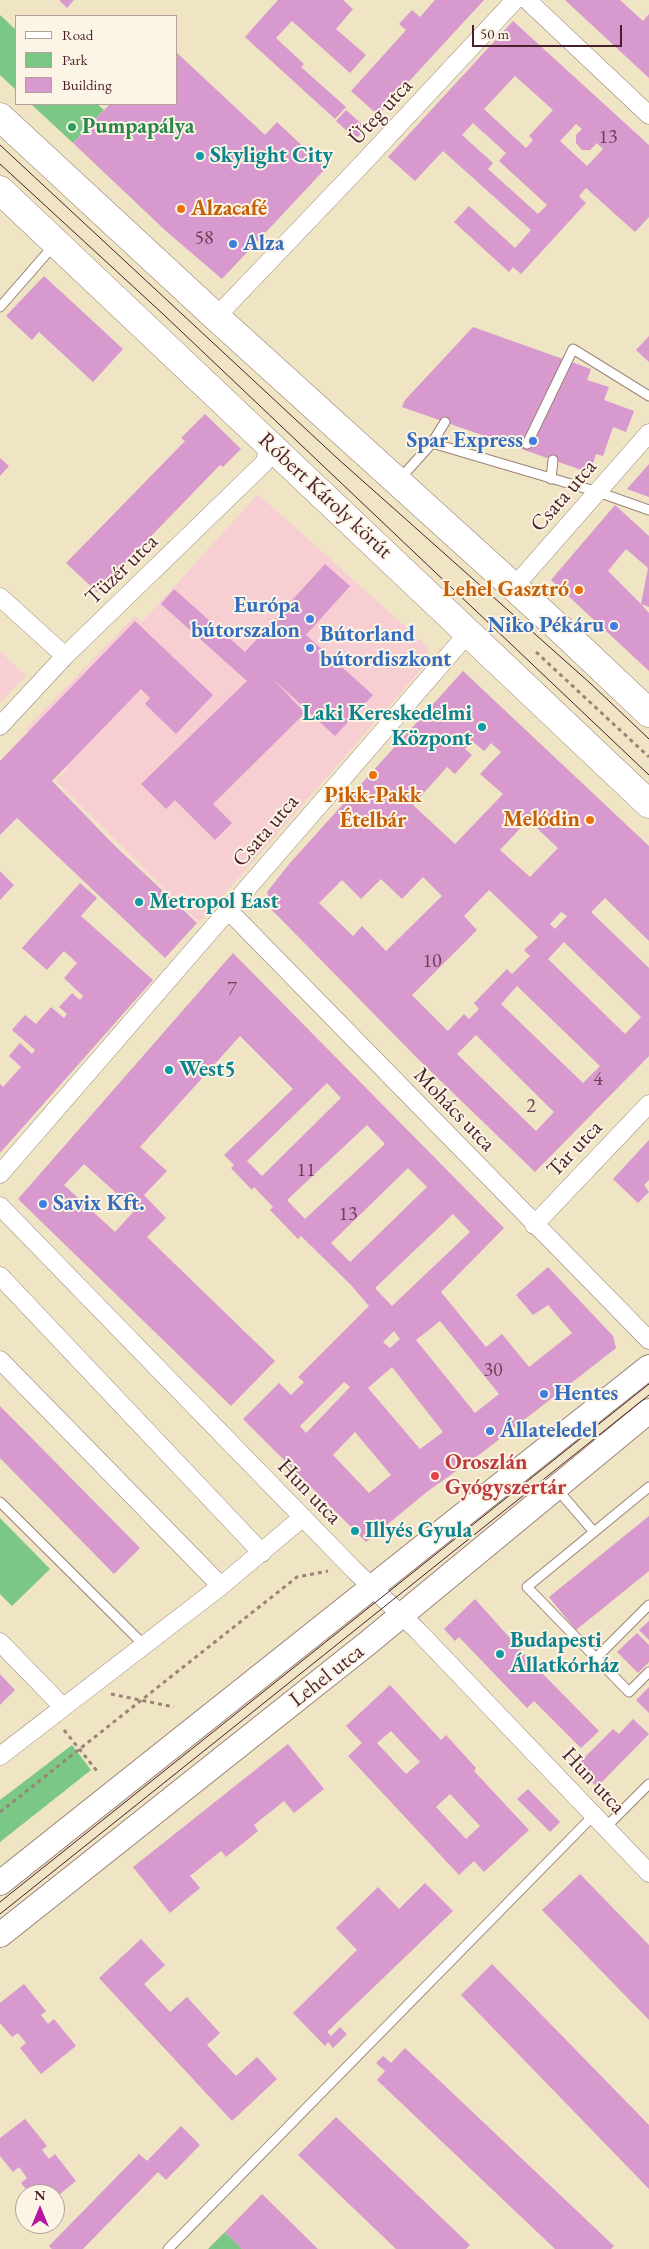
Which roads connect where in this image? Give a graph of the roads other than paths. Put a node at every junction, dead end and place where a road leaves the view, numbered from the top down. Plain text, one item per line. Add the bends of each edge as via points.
1 (514, 0) edge
2 (527, 0) edge
3 (649, 115) edge
4 (0, 117) edge
5 (0, 190) edge
6 (57, 242) junction
7 (0, 307) edge
8 (216, 317) junction
9 (649, 396) edge
10 (445, 422) dead end
11 (649, 433) edge
12 (432, 443) junction
13 (527, 444) dead end
14 (270, 445) junction
15 (553, 460) dead end
16 (551, 479) junction
17 (397, 482) junction
18 (598, 492) junction
19 (649, 510) edge
20 (513, 588) junction
21 (0, 597) edge
22 (469, 632) junction
23 (65, 656) junction
24 (649, 713) edge
25 (0, 726) edge
26 (649, 804) edge
27 (228, 910) junction
28 (649, 1104) edge
29 (0, 1174) edge
30 (0, 1206) edge
31 (534, 1225) junction
32 (0, 1276) edge
33 (649, 1340) edge
34 (0, 1360) edge
35 (649, 1367) edge
36 (649, 1411) edge
37 (556, 1487) junction
38 (649, 1487) edge
39 (0, 1502) edge
40 (303, 1517) junction
41 (594, 1532) junction
42 (262, 1553) junction
43 (221, 1586) junction
44 (371, 1586) junction
45 (649, 1606) edge
46 (401, 1615) junction
47 (0, 1642) edge
48 (144, 1645) junction
49 (596, 1658) junction
50 (649, 1672) edge
51 (58, 1711) junction
52 (0, 1756) edge
53 (649, 1784) edge
54 (599, 1822) junction
55 (649, 1873) edge
56 (0, 1882) edge
57 (0, 1935) edge
58 (168, 2249) edge

1 - 8 street, Üteg utca
2 - 3 street
4 - 8 main road
5 - 6 main road, Róbert Károly körút
6 - 7 lane
6 - 14 main road, Róbert Károly körút
8 - 17 main road
9 - 13 lane via 573,349
10 - 12 lane
11 - 18 street, Csata utca
12 - 16 lane
12 - 17 lane
14 - 22 main road, Róbert Károly körút
14 - 23 street, Tüzér utca via 264,464
15 - 16 lane
16 - 18 lane
17 - 20 main road
18 - 19 lane
18 - 20 street, Csata utca
20 - 24 main road
21 - 23 street
22 - 26 main road, Róbert Károly körút
22 - 27 street, Csata utca
23 - 25 street, Tüzér utca
27 - 29 street, Csata utca
27 - 31 street, Mohács utca
28 - 31 street, Tar utca
30 - 40 street, Hun utca
31 - 33 street, Mohács utca
32 - 42 street
34 - 43 street
35 - 44 main road, Lehel utca
36 - 37 main road, Lehel utca
37 - 41 lane
37 - 46 main road, Lehel utca
38 - 41 lane
39 - 48 lane
40 - 42 street
40 - 44 street, Hun utca
41 - 49 lane via 527,1587
42 - 43 street
43 - 48 street
44 - 46 street, Hun utca
44 - 56 main road, Lehel utca
45 - 49 lane
46 - 54 street, Hun utca
46 - 57 main road, Lehel utca
47 - 51 street
48 - 51 street
49 - 50 lane via 629,1692
51 - 52 street
53 - 54 lane
54 - 55 street, Hun utca
54 - 58 lane

